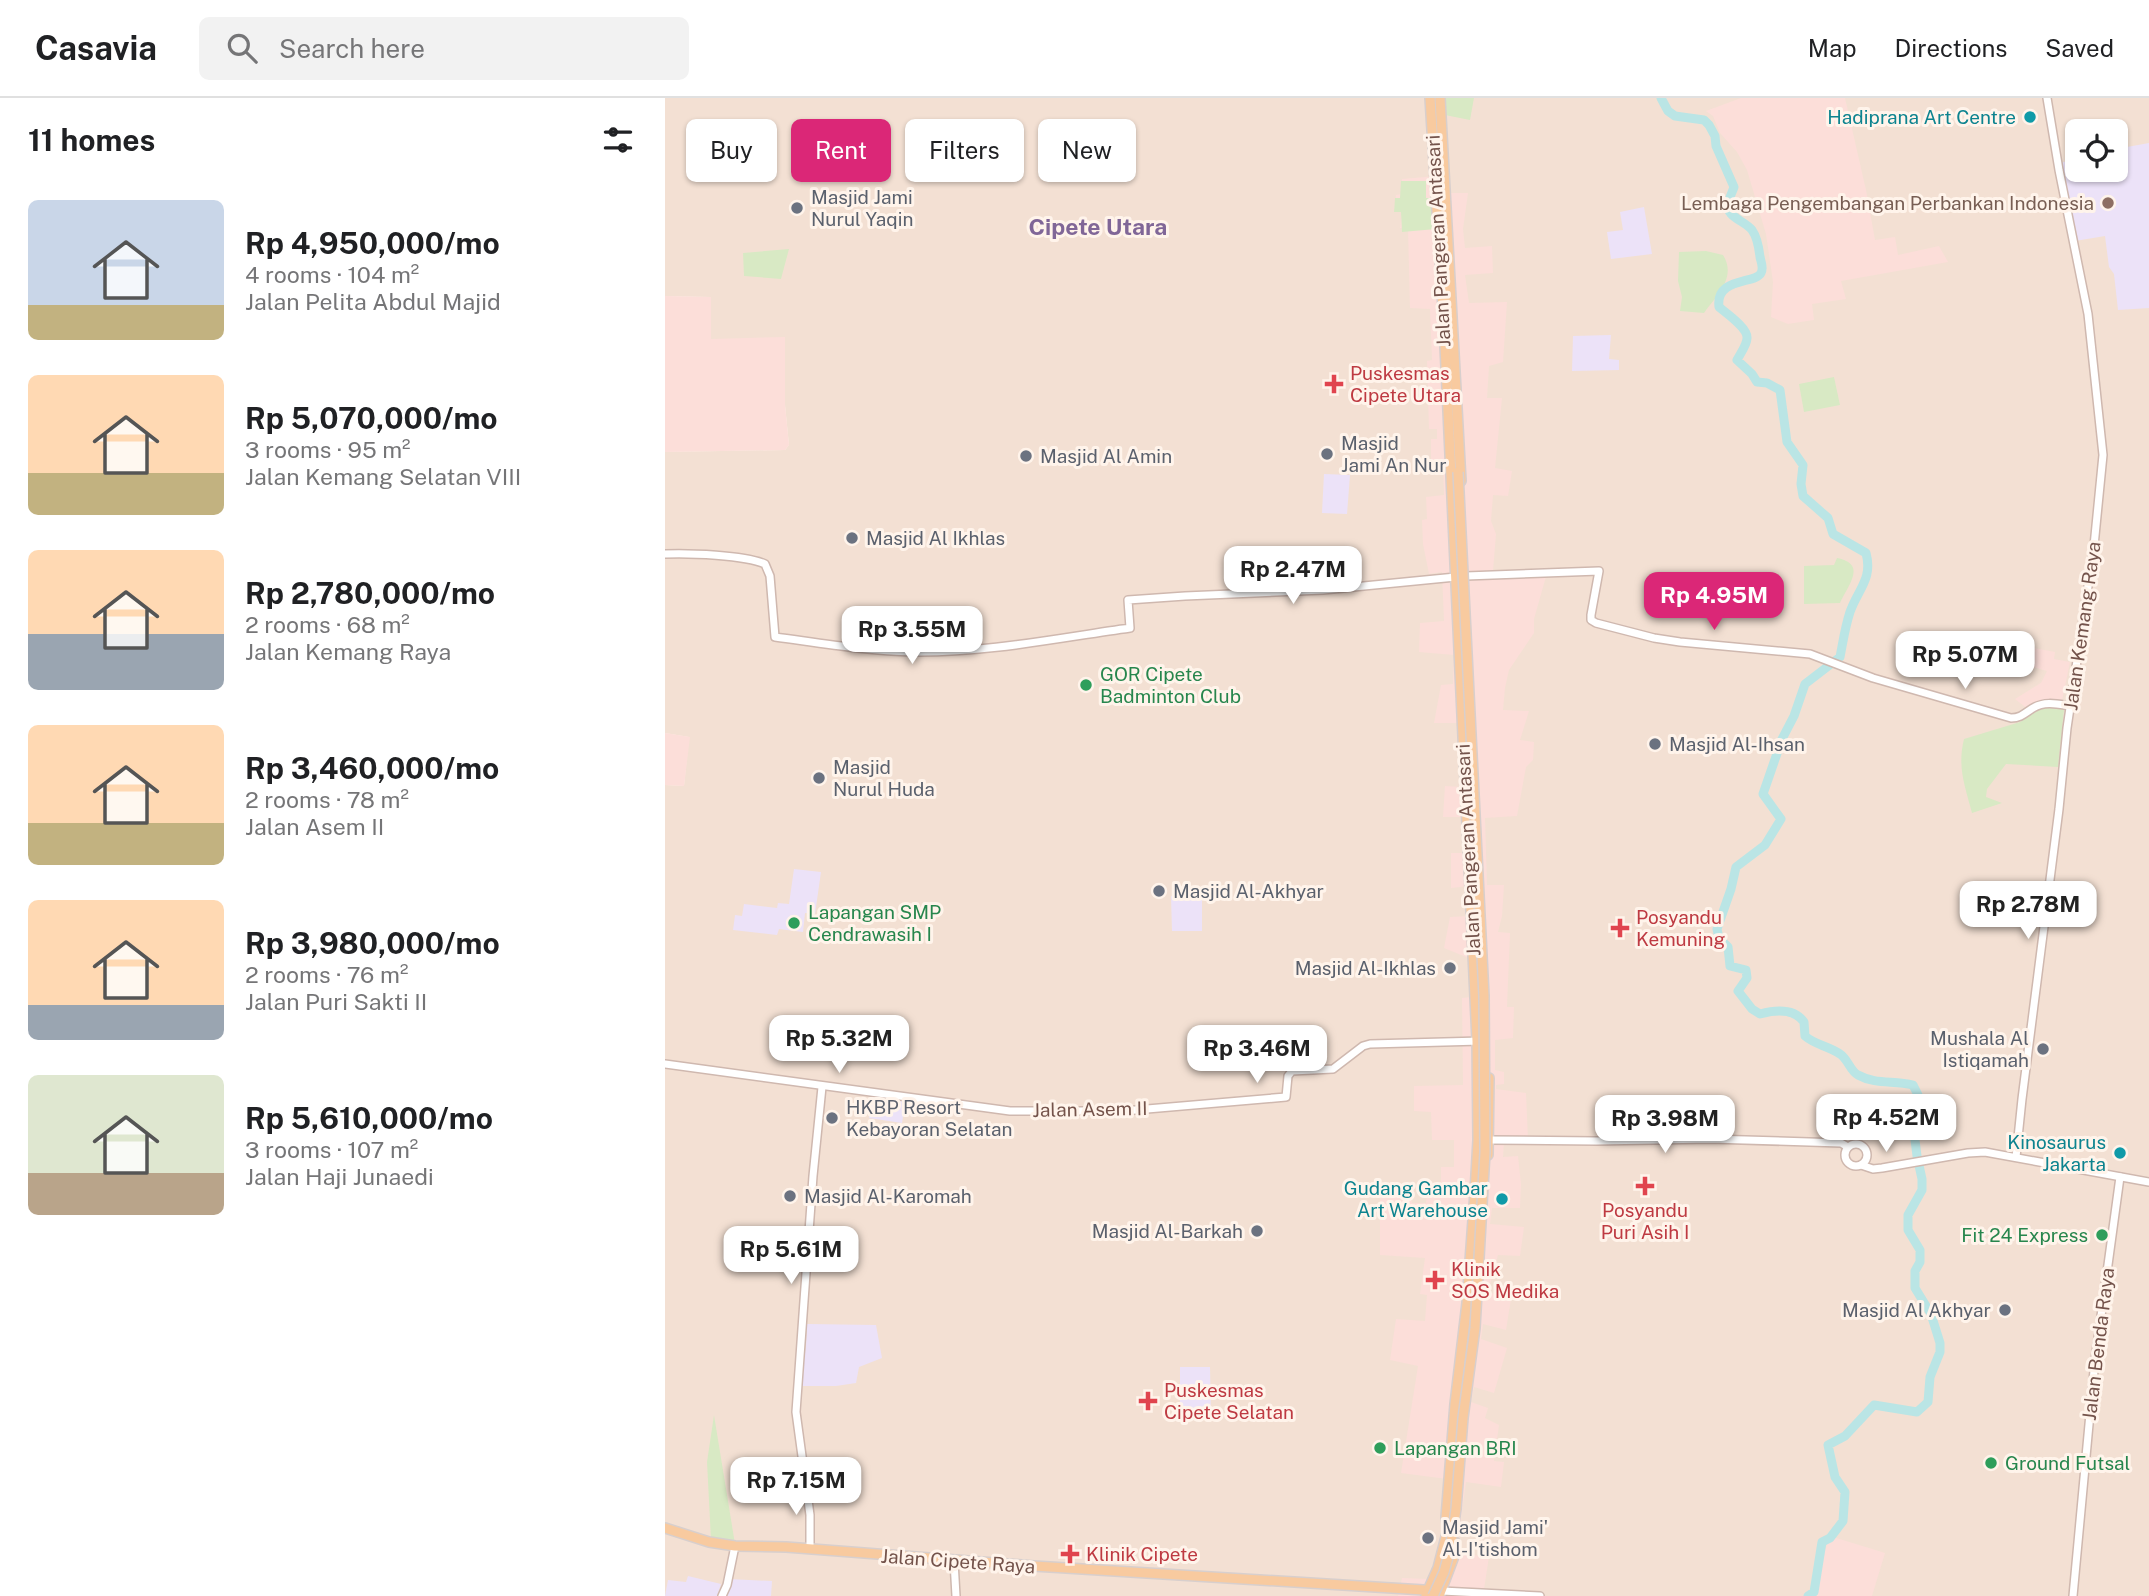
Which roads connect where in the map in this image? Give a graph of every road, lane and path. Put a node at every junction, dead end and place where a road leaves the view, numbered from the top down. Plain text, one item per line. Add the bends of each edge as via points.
1 (1435, 98) edge
2 (2047, 98) edge
3 (665, 554) edge
4 (1466, 576) junction
5 (1455, 577) junction
6 (2070, 706) junction
7 (1473, 969) junction
8 (1486, 969) junction
9 (1477, 1041) junction
10 (1488, 1041) junction
11 (665, 1064) edge
12 (822, 1087) junction
13 (1490, 1140) junction
14 (1847, 1147) junction
15 (2016, 1157) junction
16 (1861, 1165) junction
17 (2120, 1177) junction
18 (2149, 1182) edge
19 (1474, 1204) junction
20 (1485, 1204) junction
21 (665, 1528) edge
22 (1448, 1530) junction
23 (735, 1546) junction
24 (810, 1549) junction
25 (954, 1561) junction
26 (1428, 1591) edge
27 (1441, 1593) edge
28 (722, 1596) edge
29 (956, 1596) edge
30 (1540, 1596) edge
31 (2073, 1596) edge

1 - 4 main road, Jalan Pangeran Antasari
1 - 5 main road, Jalan Pangeran Antasari
1 - 22 main road, bridge via 1482,1077 1469,1329
1 - 26 main road, bridge via 1486,1089 1475,1328 1450,1550 1444,1572
2 - 6 street, Jalan Kemang Raya via 2088,314 2103,455
3 - 5 street via 765,564 775,636 913,652 990,648 1130,628 1129,600 1323,590
4 - 5 street
4 - 6 street via 1599,571 1591,615 1596,623 1668,640 1817,655 1851,671 2011,718 2045,704
4 - 8 main road, Jalan Pangeran Antasari
5 - 7 main road, Jalan Pangeran Antasari
6 - 15 street, Jalan Kemang Raya
7 - 8 main road
7 - 9 main road, Jalan Pangeran Antasari
8 - 10 main road, Jalan Pangeran Antasari
9 - 10 street, Jalan Asem II
9 - 12 street, Jalan Asem II via 1370,1044 1333,1069 1292,1071 1285,1097 1124,1111 1010,1111
9 - 19 main road, Jalan Pangeran Antasari
10 - 13 main road, Jalan Pangeran Antasari
11 - 12 street, Jalan Asem II
12 - 24 street via 796,1412
13 - 14 street via 1781,1140
13 - 20 main road, Jalan Pangeran Antasari
14 - 16 street via 1846,1162
14 - 16 street via 1856,1144 1864,1148 1867,1156
15 - 16 street via 1973,1152 1873,1169
15 - 17 street
17 - 18 street
17 - 31 street, Jalan Benda Raya via 2095,1360
19 - 20 main road
19 - 22 main road, Jalan Pangeran Antasari
20 - 27 main road, Jalan Pangeran Antasari via 1460,1510 1453,1559
21 - 23 main road, Jalan Cipete Raya
22 - 26 main road, Jalan Pangeran Antasari
23 - 24 main road, Jalan Cipete Raya
23 - 28 street
24 - 25 main road, Jalan Cipete Raya
25 - 26 main road, Jalan Cipete Raya
25 - 29 street
26 - 27 main road, Jalan Cipete Raya
27 - 30 street

